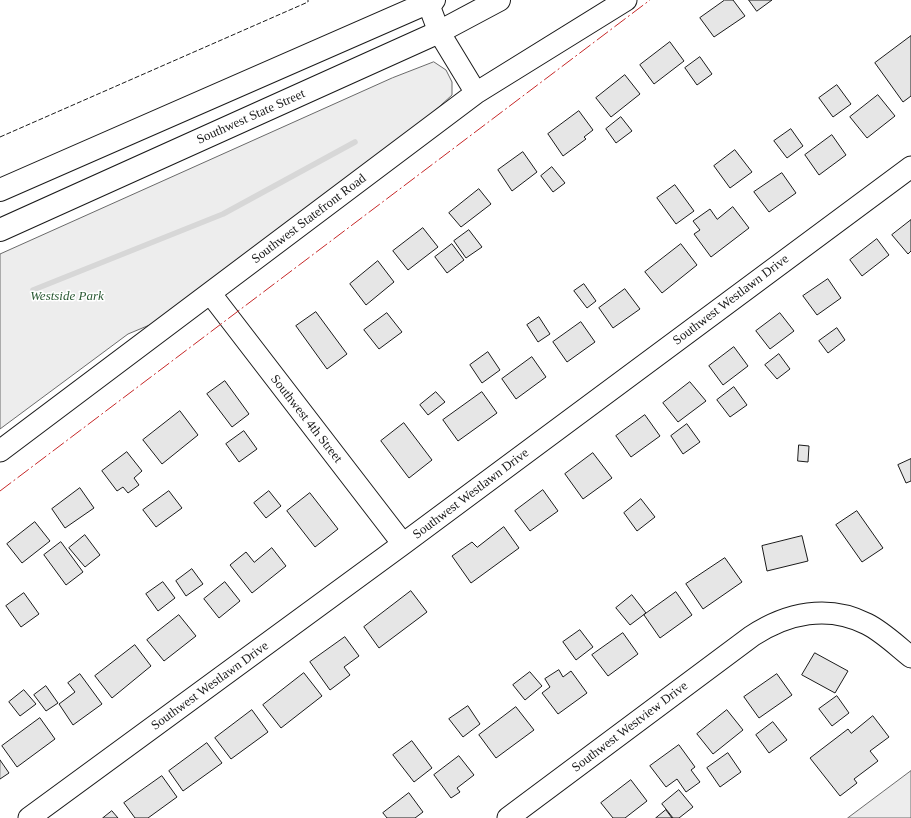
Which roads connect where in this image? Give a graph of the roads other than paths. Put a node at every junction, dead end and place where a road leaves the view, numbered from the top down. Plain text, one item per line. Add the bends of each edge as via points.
1 (499, 0) edge
2 (626, 0) edge
3 (430, 1) edge
4 (439, 32) junction
5 (476, 93) junction
6 (911, 167) edge
7 (0, 190) edge
8 (0, 230) edge
9 (210, 293) junction
10 (0, 451) edge
11 (403, 544) junction
12 (911, 657) edge
13 (29, 818) edge
14 (508, 818) edge

1 - 4 main road, Southwest State Street
2 - 5 street, Southwest Statefront Road
3 - 4 street
3 - 7 main road
4 - 5 street
4 - 8 main road, Southwest State Street
5 - 9 street, Southwest Statefront Road
6 - 11 street, Southwest Westlawn Drive
9 - 10 street, Southwest Statefront Road
9 - 11 street, Southwest 4th Street
11 - 13 street, Southwest Westlawn Drive
12 - 14 street, Southwest Westview Drive via 868,624 848,616 826,613 792,616 771,624

